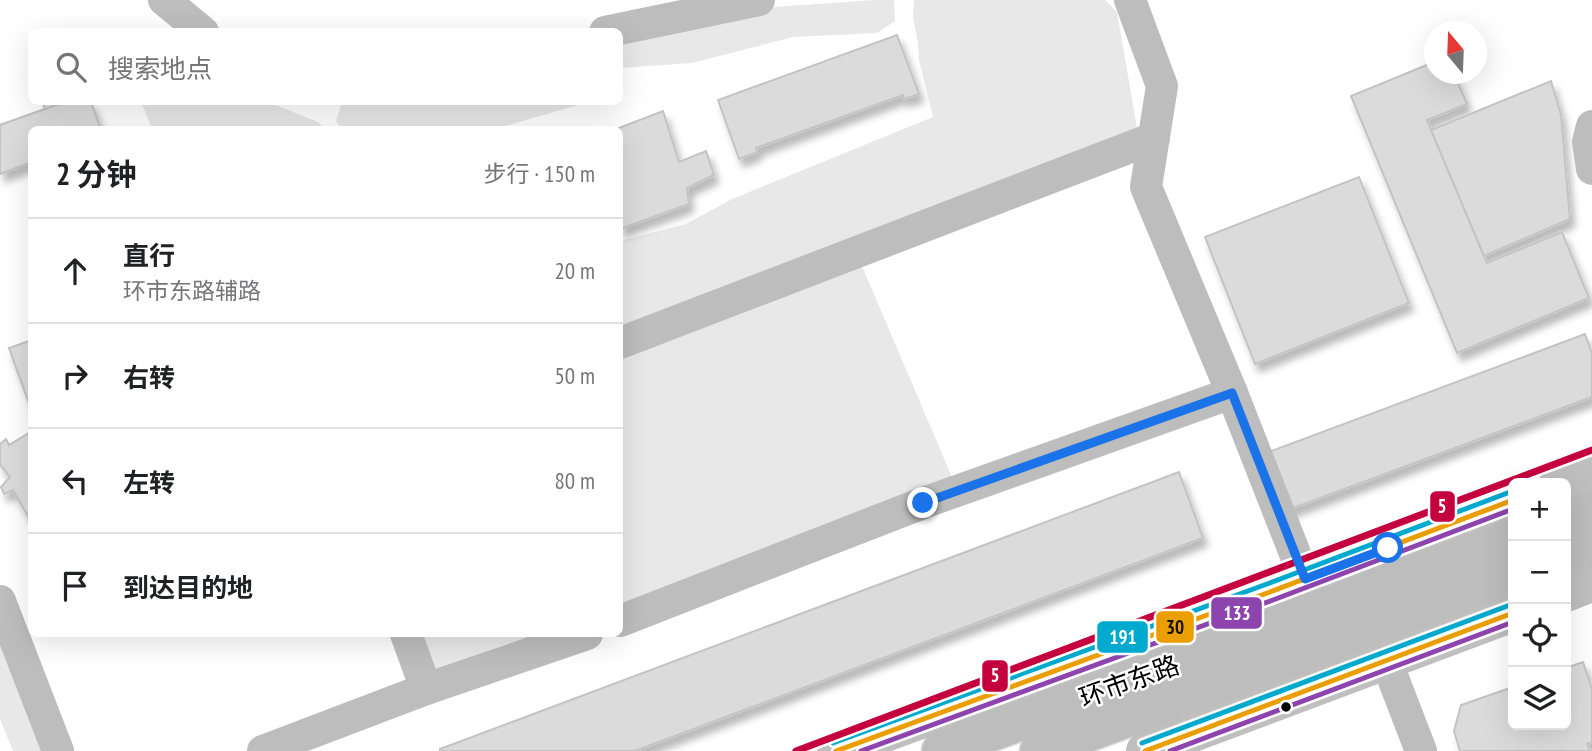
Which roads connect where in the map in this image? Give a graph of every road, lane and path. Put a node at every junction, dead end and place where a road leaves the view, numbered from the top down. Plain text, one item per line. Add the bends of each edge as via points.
1 (164, 0) edge
2 (760, 0) edge
3 (1130, 0) edge
4 (198, 28) edge
5 (623, 28) edge
6 (1592, 126) edge
7 (1154, 138) junction
8 (1592, 169) edge
9 (623, 342) edge
10 (1232, 393) junction
11 (1592, 471) edge
12 (1571, 478) edge
13 (1508, 502) edge
14 (1592, 509) edge
15 (1571, 517) edge
16 (1508, 539) edge
17 (1592, 544) edge
18 (1571, 552) edge
19 (1508, 576) edge
20 (1592, 583) edge
21 (1571, 591) edge
22 (1311, 595) junction
23 (0, 601) edge
24 (1508, 614) edge
25 (623, 620) edge
26 (407, 637) edge
27 (578, 637) edge
28 (1386, 660) junction
29 (426, 688) junction
30 (58, 751) edge
31 (263, 751) edge
32 (836, 751) edge
33 (941, 751) edge
34 (1040, 751) edge
35 (1145, 751) edge
36 (1421, 751) edge

1 - 4 street
2 - 5 street
3 - 7 street via 1162,86
6 - 8 street via 1588,142
7 - 9 street
7 - 10 street via 1146,187
10 - 22 street
10 - 25 street via 923,503
11 - 12 main road
13 - 22 main road
14 - 15 highway
16 - 22 highway, 环市东路
17 - 18 highway
19 - 34 highway, 环市东路
20 - 21 main road
22 - 32 main road
22 - 33 highway, 环市东路
23 - 30 street
24 - 28 main road
26 - 29 street
27 - 29 street
28 - 35 main road
28 - 36 street
29 - 31 street

